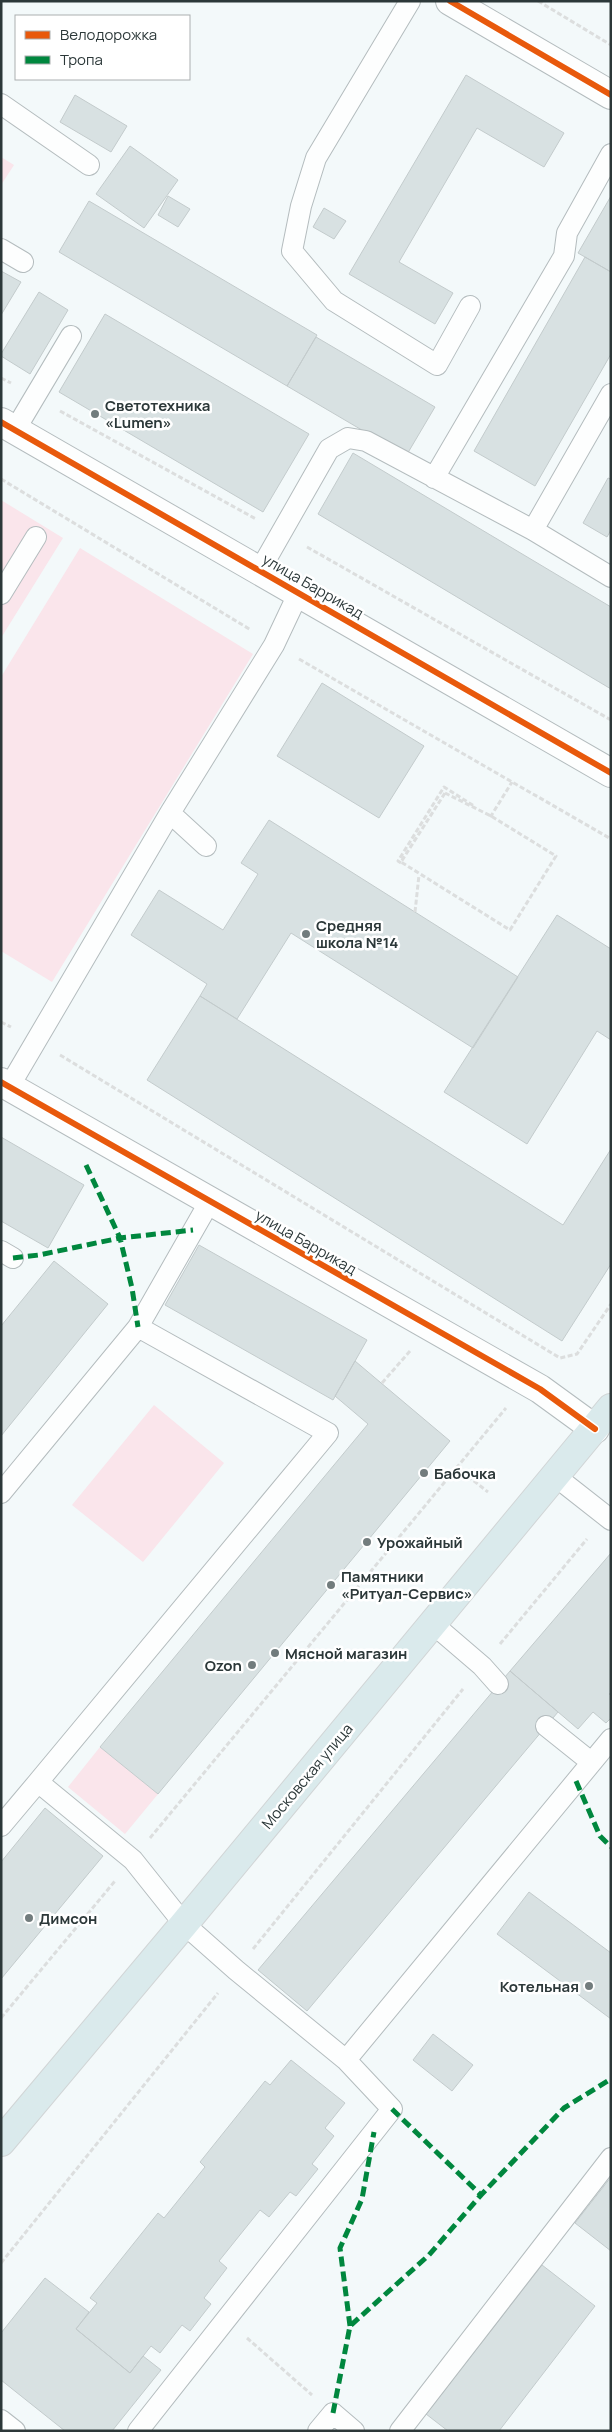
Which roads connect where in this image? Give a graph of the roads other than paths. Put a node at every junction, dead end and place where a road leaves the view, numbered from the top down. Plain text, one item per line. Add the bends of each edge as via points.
1 (410, 1) edge
2 (450, 1) edge
3 (611, 95) edge
4 (1, 104) edge
5 (611, 154) edge
6 (89, 165) dead end
7 (1, 249) edge
8 (24, 262) dead end
9 (470, 306) dead end
10 (71, 336) dead end
11 (611, 394) edge
12 (8, 426) edge
13 (434, 478) junction
14 (533, 530) junction
15 (36, 537) dead end
16 (260, 570) junction
17 (611, 577) edge
18 (299, 592) junction
19 (1, 594) edge
20 (611, 773) edge
21 (170, 813) junction
22 (206, 846) dead end
23 (5, 1084) edge
24 (210, 1201) junction
25 (138, 1328) junction
26 (603, 1418) edge
27 (555, 1476) junction
28 (1, 1493) edge
29 (608, 1518) edge
30 (433, 1624) junction
31 (498, 1684) dead end
32 (546, 1726) dead end
33 (611, 1739) edge
34 (591, 1762) junction
35 (38, 1782) junction
36 (1, 1826) edge
37 (184, 1924) junction
38 (346, 2060) junction
39 (1, 2142) edge
40 (611, 2158) edge
41 (1, 2420) edge
42 (15, 2431) edge
43 (138, 2431) edge
44 (318, 2431) edge
45 (354, 2431) edge
46 (400, 2431) edge

1 - 9 lane via 316,158 301,206 292,251 334,301 437,365
2 - 3 street
4 - 6 lane
5 - 13 lane via 567,233 564,256
7 - 8 lane
10 - 12 lane
11 - 14 lane
12 - 16 street, улица Баррикад
13 - 14 lane
13 - 16 lane via 366,441 348,438 329,449
14 - 17 lane
15 - 19 lane
16 - 18 street, улица Баррикад
18 - 20 street, улица Баррикад
18 - 21 lane via 274,645
21 - 22 lane
21 - 23 lane via 36,1041
23 - 24 street, улица Баррикад
24 - 25 lane
24 - 26 street, улица Баррикад via 540,1390
25 - 28 lane
25 - 35 lane via 328,1433
26 - 27 main road, Московская улица
27 - 29 lane
27 - 30 main road, Московская улица
30 - 31 lane
30 - 37 main road, Московская улица
32 - 34 lane
33 - 34 lane
34 - 38 lane
35 - 36 lane
35 - 37 lane via 133,1860
37 - 38 lane
37 - 39 main road, Московская улица
38 - 43 lane via 392,2109
40 - 46 lane
41 - 42 lane
44 - 45 lane via 333,2413

